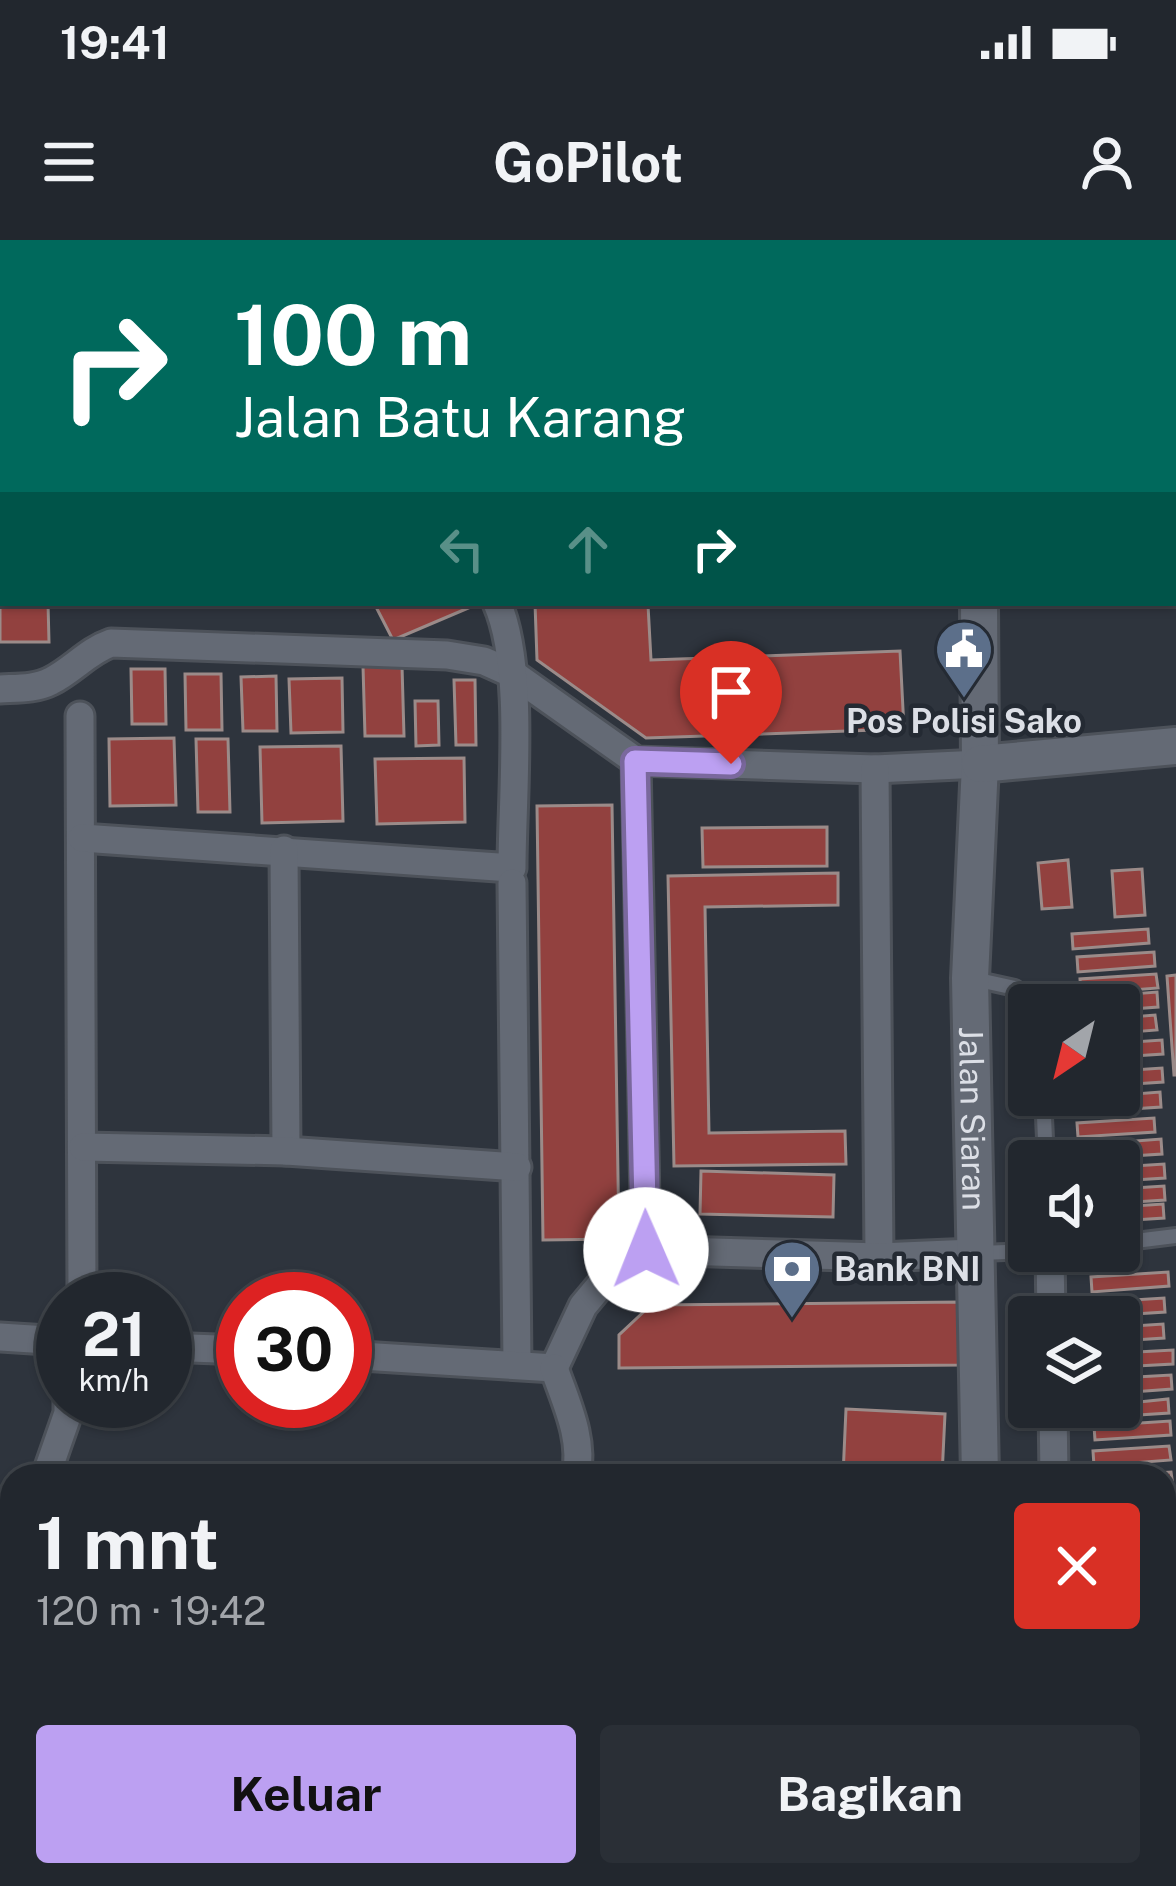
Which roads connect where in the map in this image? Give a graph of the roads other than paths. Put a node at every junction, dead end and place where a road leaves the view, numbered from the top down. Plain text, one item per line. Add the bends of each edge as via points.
1 (498, 606) edge
2 (979, 606) edge
3 (513, 674) junction
4 (0, 689) edge
5 (80, 716) dead end
6 (1176, 746) edge
7 (635, 761) junction
8 (980, 764) junction
9 (875, 770) junction
10 (82, 838) junction
11 (284, 850) junction
12 (512, 883) dead end
13 (970, 978) junction
14 (1008, 986) edge
15 (83, 1147) junction
16 (286, 1151) junction
17 (517, 1167) junction
18 (1176, 1236) edge
19 (1140, 1240) edge
20 (646, 1250) junction
21 (1008, 1252) edge
22 (974, 1253) junction
23 (879, 1257) junction
24 (82, 1272) edge
25 (0, 1337) edge
26 (36, 1339) edge
27 (372, 1356) edge
28 (517, 1364) junction
29 (554, 1368) junction
30 (63, 1428) edge
31 (1053, 1428) edge
32 (50, 1464) edge
33 (579, 1464) edge
34 (980, 1464) edge
35 (1054, 1464) edge

1 - 3 street
2 - 8 street, Jalan Siaran
3 - 4 street via 447,655 111,643 51,681
3 - 7 street
3 - 11 street via 512,868
5 - 10 street
6 - 8 street
7 - 9 street
7 - 20 street
8 - 9 street
8 - 13 street, Jalan Siaran
9 - 23 street
10 - 11 street
10 - 15 street
11 - 16 street
12 - 17 street
13 - 14 lane
13 - 22 street, Jalan Siaran
15 - 16 street
15 - 24 street
16 - 17 street
17 - 28 street
18 - 19 lane
20 - 23 street
20 - 29 street via 584,1306
21 - 22 lane
22 - 23 street
22 - 34 street, Jalan Siaran
25 - 26 street
27 - 28 street
28 - 29 street
29 - 33 street
30 - 32 street
31 - 35 street

